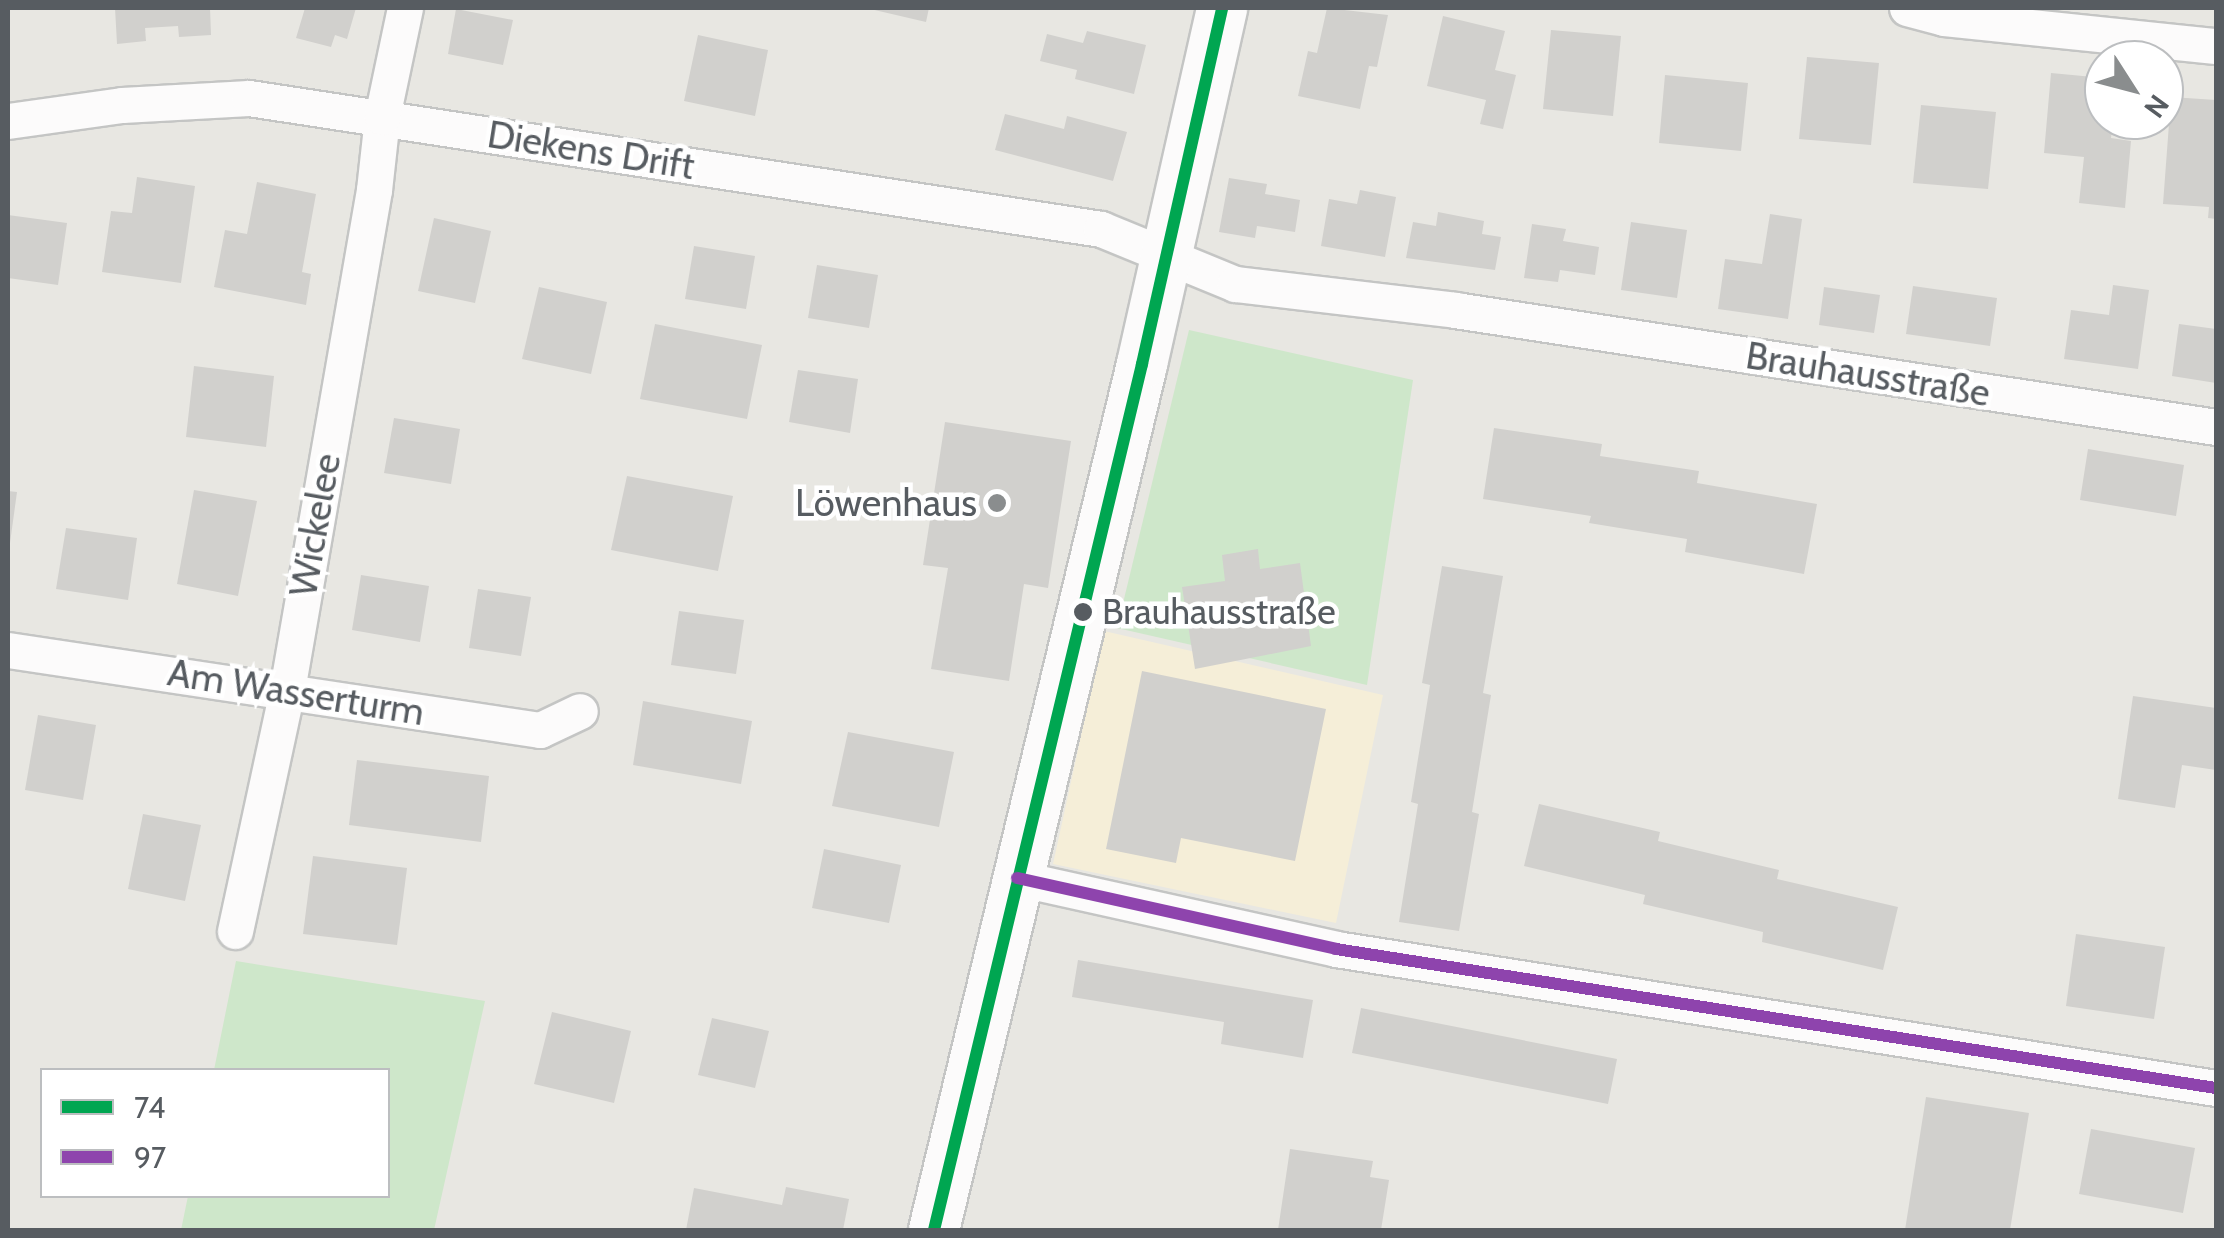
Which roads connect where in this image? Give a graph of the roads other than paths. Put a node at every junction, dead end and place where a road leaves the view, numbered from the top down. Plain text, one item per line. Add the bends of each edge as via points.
1 (405, 8) edge
2 (1222, 8) edge
3 (1907, 8) edge
4 (2216, 46) edge
5 (382, 117) junction
6 (8, 122) edge
7 (1167, 256) junction
8 (2216, 428) edge
9 (8, 650) edge
10 (287, 690) junction
11 (580, 712) dead end
12 (1017, 878) junction
13 (235, 931) dead end
14 (2216, 1088) edge
15 (934, 1230) edge

1 - 5 street, Wickelee
2 - 7 main road
3 - 4 street via 1944,18
5 - 6 street, Diekens Drift via 250,98 122,104
5 - 7 street, Diekens Drift via 1101,229
5 - 10 street, Wickelee
7 - 8 street, Brauhausstraße via 1236,284 1456,310
7 - 12 main road
9 - 10 street, Am Wasserturm
10 - 11 street, Am Wasserturm via 540,730
10 - 13 street, Wickelee
12 - 14 street via 1336,948
12 - 15 main road

